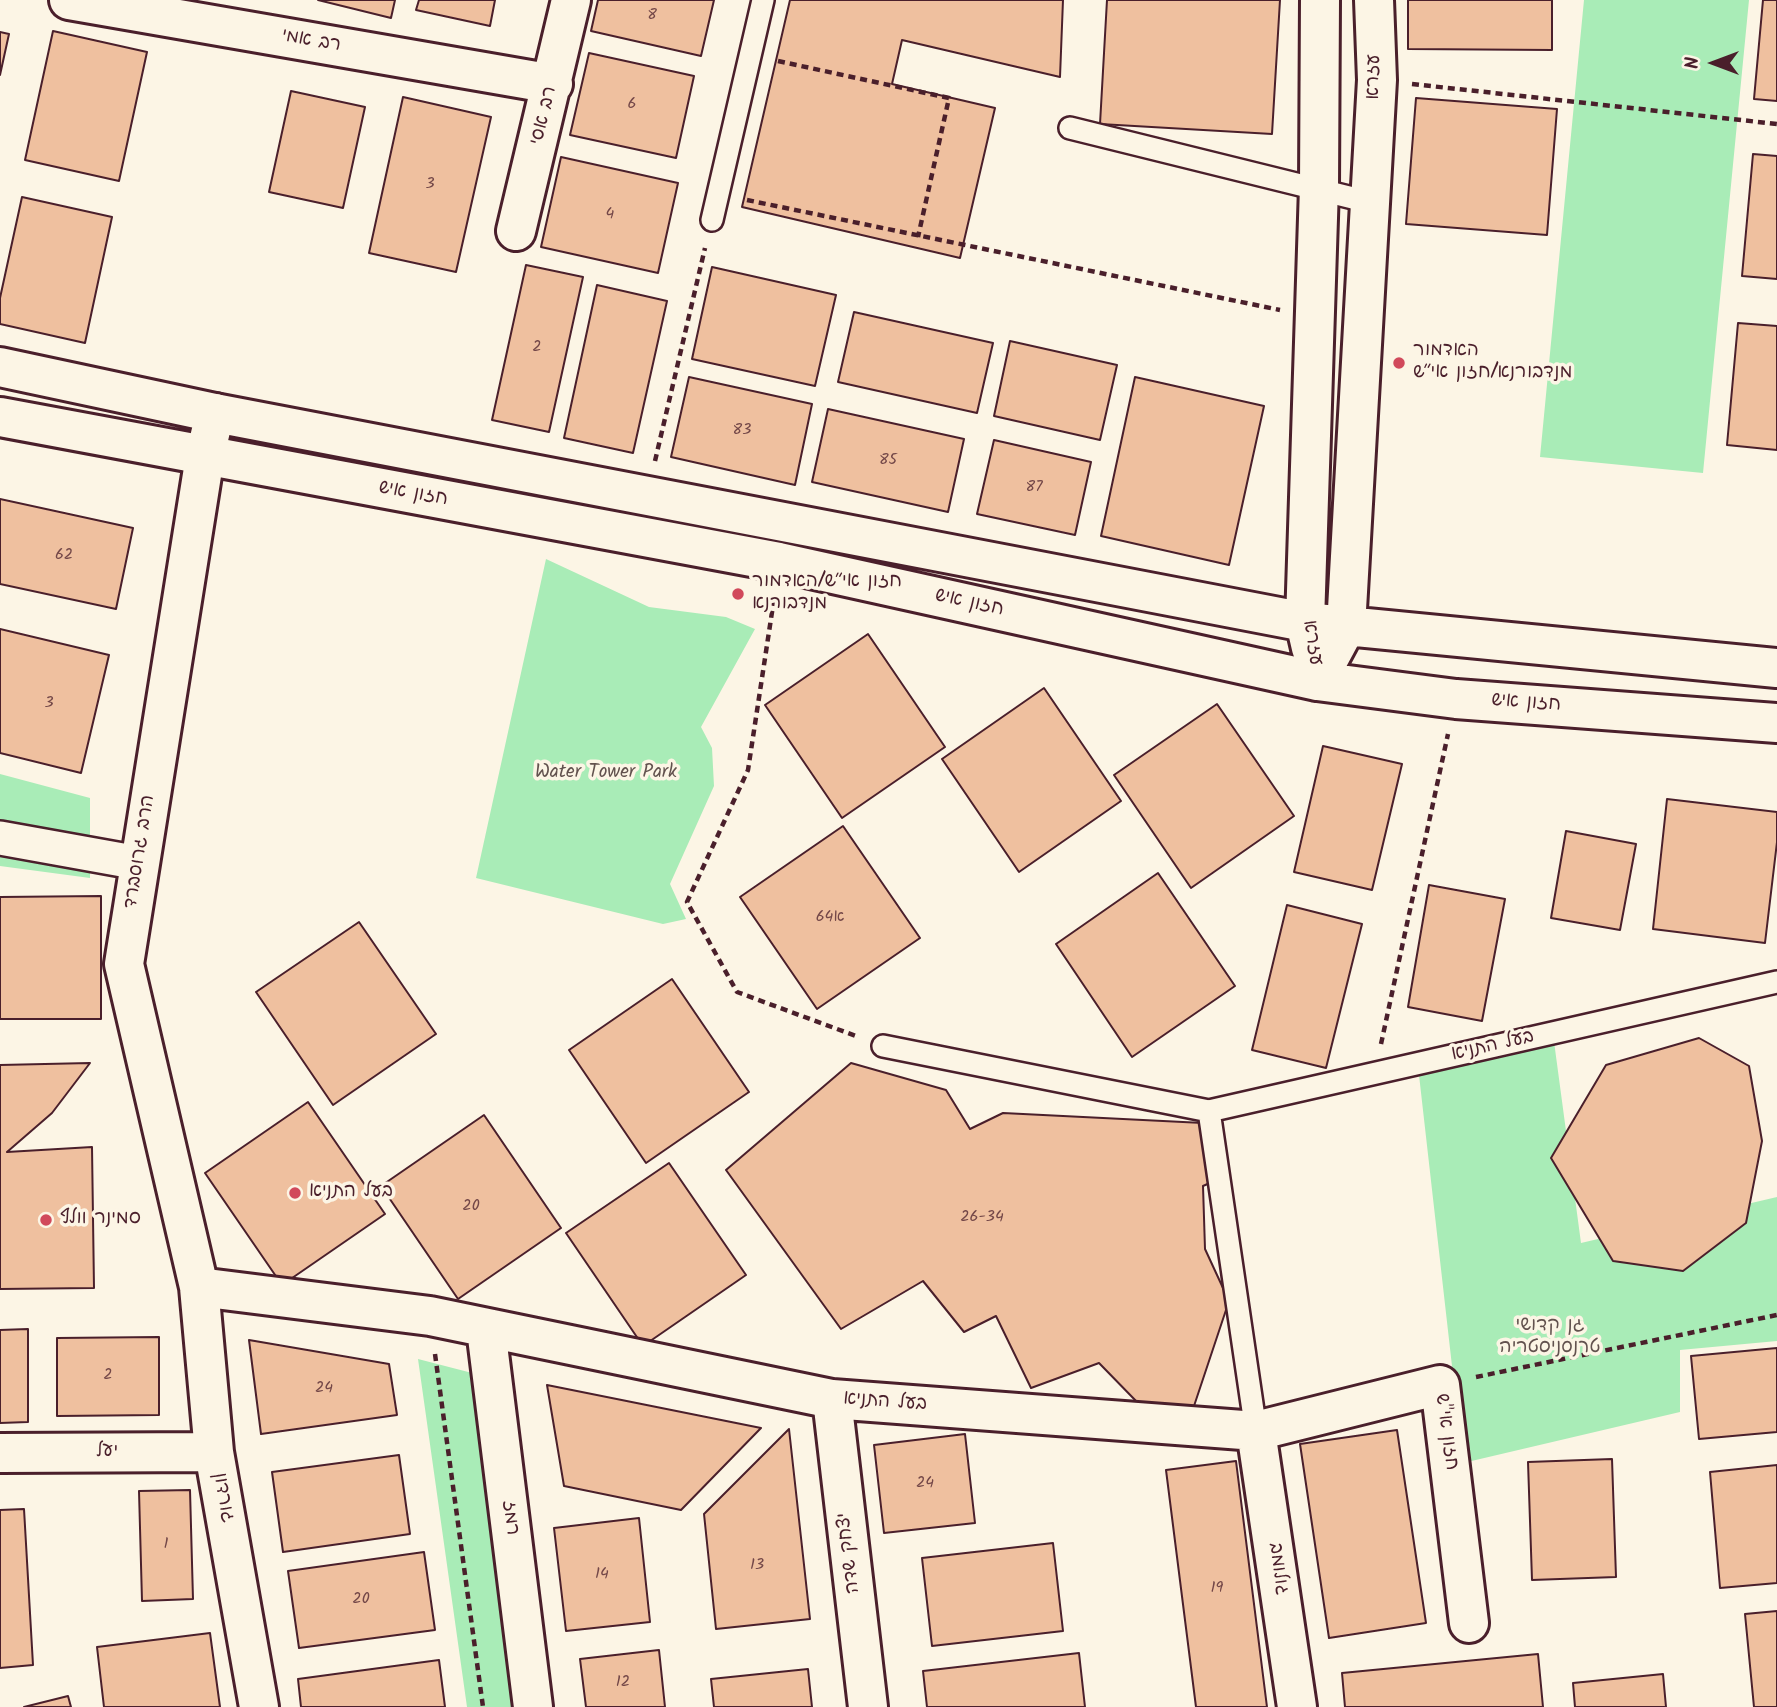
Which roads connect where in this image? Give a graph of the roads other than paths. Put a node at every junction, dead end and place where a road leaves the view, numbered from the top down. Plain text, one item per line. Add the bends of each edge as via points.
1 (69, 0) edge
2 (571, 0) edge
3 (763, 0) edge
4 (1320, 0) edge
5 (1374, 0) edge
6 (553, 84) junction
7 (1070, 128) dead end
8 (1319, 187) junction
9 (1369, 202) junction
10 (712, 220) road end
11 (516, 231) dead end
12 (0, 367) edge
13 (215, 413) junction
14 (0, 417) edge
15 (205, 456) junction
16 (1305, 622) junction
17 (1346, 627) junction
18 (1777, 668) edge
19 (1317, 681) junction
20 (1777, 723) edge
21 (0, 838) edge
22 (139, 863) junction
23 (1777, 982) edge
24 (883, 1046) road end
25 (1209, 1111) junction
26 (200, 1287) junction
27 (486, 1329) junction
28 (832, 1399) junction
29 (1256, 1431) junction
30 (214, 1452) junction
31 (0, 1453) edge
32 (1469, 1623) dead end
33 (259, 1707) edge
34 (533, 1707) edge
35 (869, 1707) edge
36 (1297, 1707) edge

1 - 6 street, רב אמי
2 - 6 street, רב אסי
3 - 10 lane
4 - 8 street, עזרא
5 - 9 street, עזרא via 1377,80
6 - 11 street, רב אסי
7 - 8 lane
8 - 9 lane
8 - 16 street, עזרא
9 - 17 street, עזרא
12 - 13 street
13 - 15 street, הרב גרוסברד
13 - 16 street
14 - 15 street, חזון איש
15 - 19 street, חזון איש via 779,562
15 - 22 street, הרב גרוסברד
16 - 17 street
16 - 19 street, עזרא
17 - 18 street
17 - 19 street, עזרא
19 - 20 street, חזון איש via 1455,699
21 - 22 street
22 - 26 street, הרב גרוסברד via 124,964
23 - 25 lane, בעל התניא
24 - 25 lane, בעל התניא
25 - 29 lane
26 - 27 street, בעל התניא via 430,1316
26 - 30 street, גורדון
27 - 28 street, בעל התניא
27 - 34 street, רמז
28 - 29 street, בעל התניא
28 - 35 street, יצחק שדה
29 - 32 street, חזון אי"ש via 1440,1385
29 - 36 street, גולומב
30 - 31 street, יעל
30 - 33 street, גורדון

